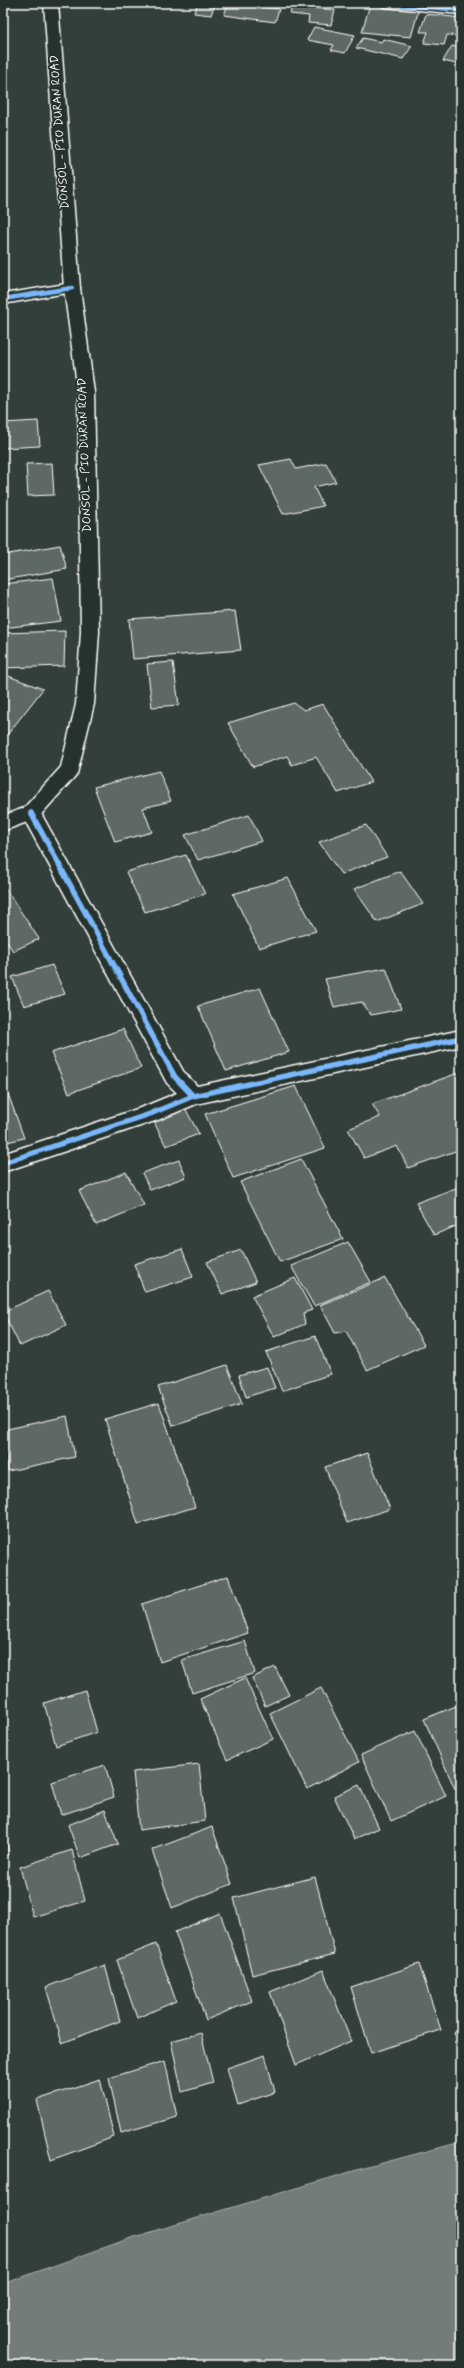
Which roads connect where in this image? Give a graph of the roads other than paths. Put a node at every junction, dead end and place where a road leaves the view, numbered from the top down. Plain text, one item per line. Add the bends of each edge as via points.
1 (51, 3) edge
2 (384, 3) edge
3 (461, 10) edge
4 (72, 288) junction
5 (3, 299) edge
6 (31, 813) junction
7 (3, 824) edge
8 (461, 1038) edge
9 (193, 1096) junction
10 (3, 1163) edge

1 - 4 main road, DONSOL - PIO DURAN ROAD
2 - 3 main road
4 - 5 main road
4 - 6 main road, DONSOL - PIO DURAN ROAD via 86,392 90,632 85,704 70,769
6 - 7 main road, DONSOL - PIO DURAN ROAD
6 - 9 main road via 175,1077
8 - 9 main road
9 - 10 main road via 150,1114

